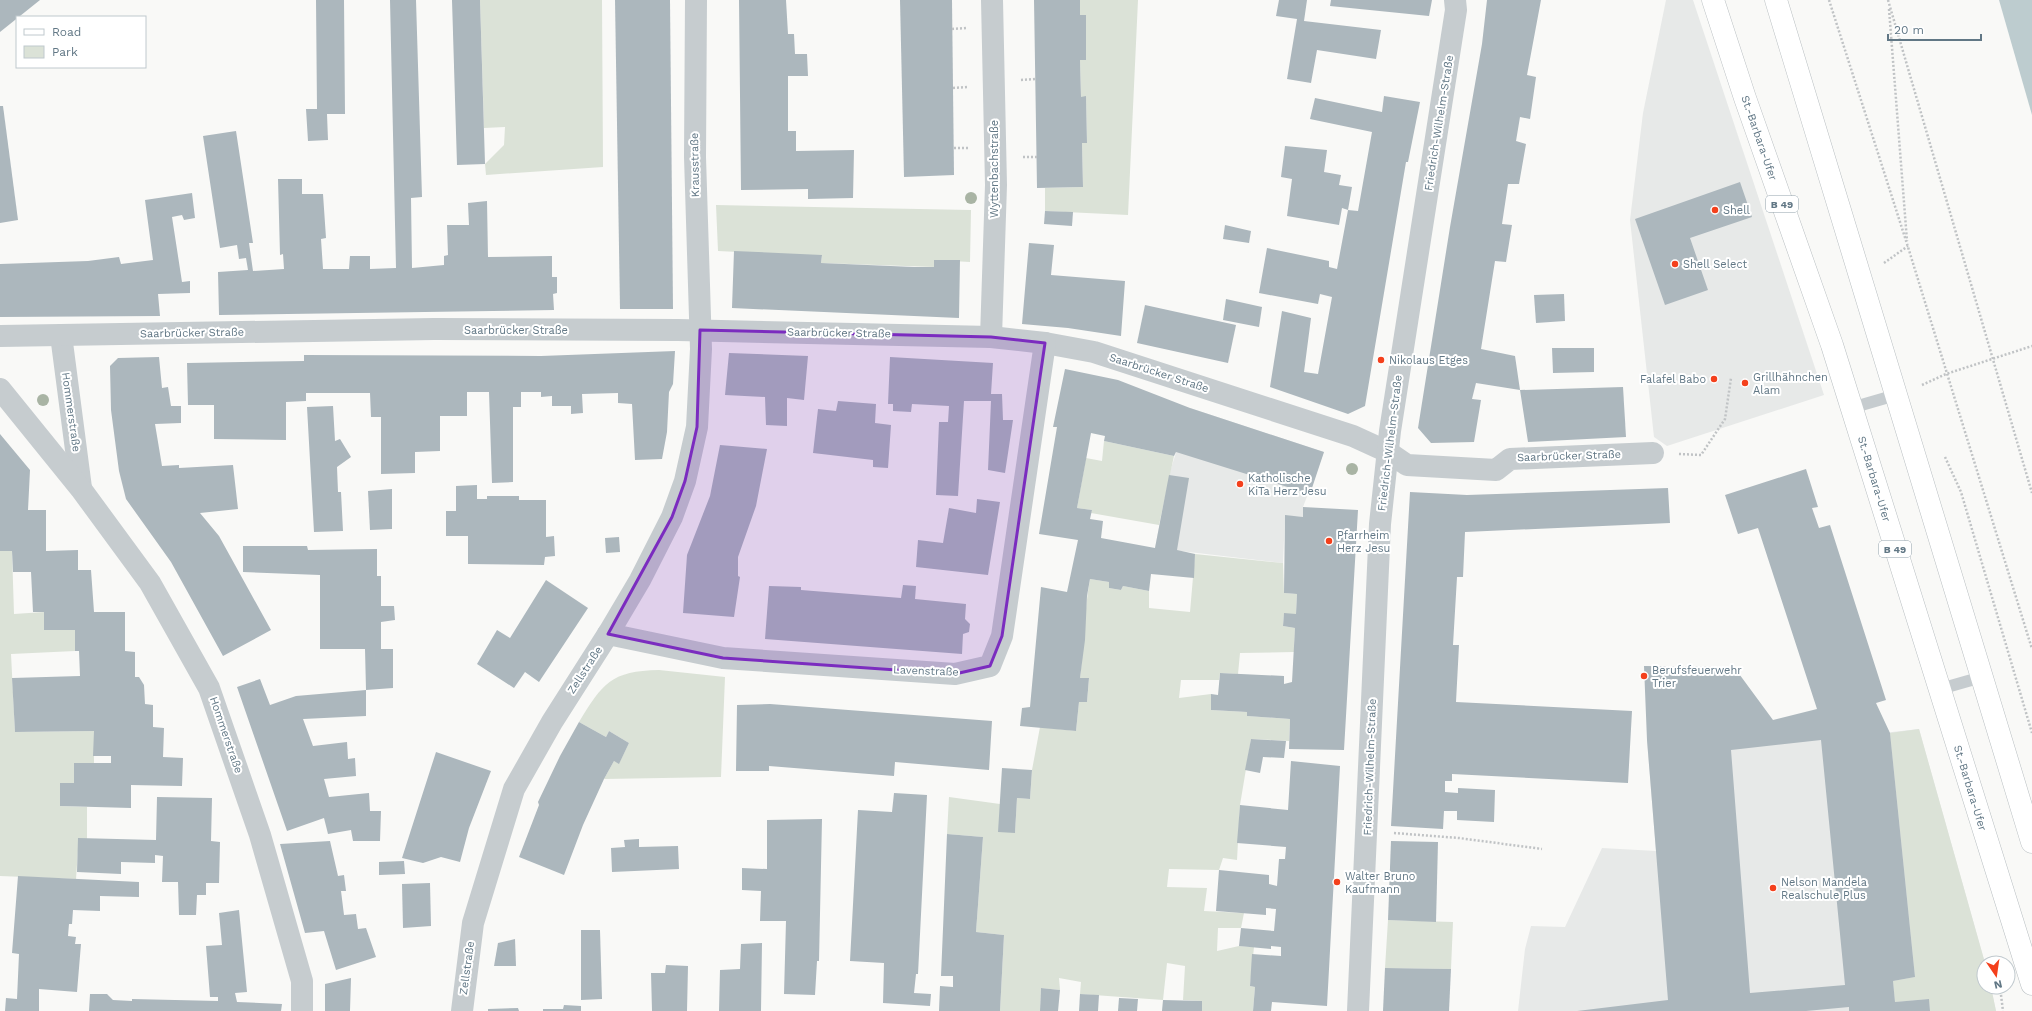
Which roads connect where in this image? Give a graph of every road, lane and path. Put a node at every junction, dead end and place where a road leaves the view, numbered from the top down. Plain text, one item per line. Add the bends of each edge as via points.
1 (696, 0) edge
2 (992, 0) edge
3 (1455, 0) edge
4 (1713, 0) edge
5 (1776, 0) edge
6 (1829, 0) edge
7 (1888, 2) edge
8 (1908, 247) junction
9 (1884, 264) dead end
10 (700, 330) junction
11 (61, 335) junction
12 (0, 336) edge
13 (991, 337) junction
14 (1045, 343) junction
15 (2032, 346) edge
16 (1993, 359) junction
17 (1946, 374) junction
18 (1731, 378) dead end
19 (0, 389) edge
20 (1896, 395) junction
21 (1851, 408) junction
22 (1388, 452) junction
23 (1653, 453) dead end
24 (1702, 455) dead end
25 (82, 489) junction
26 (2032, 493) edge
27 (608, 634) junction
28 (2032, 649) edge
29 (1982, 677) junction
30 (1940, 689) junction
31 (1368, 831) junction
32 (2032, 842) edge
33 (1542, 849) dead end
34 (2032, 984) edge
35 (2001, 995) edge
36 (302, 1011) edge
37 (462, 1011) edge
38 (1358, 1011) edge
39 (2003, 1011) edge

1 - 10 street, Krausstraße via 695,157
2 - 13 street, Wyttenbachstraße via 996,185
3 - 22 street, Friedrich-Wilhelm-Straße via 1456,10
4 - 21 main road, St.-Barbara-Ufer / B 49 via 1832,345
5 - 20 main road
6 - 8 path
7 - 8 path
7 - 16 path
8 - 9 path
8 - 17 path
10 - 11 street, Saarbrücker Straße via 434,329
10 - 13 street, Saarbrücker Straße
10 - 27 street, Zellstraße via 697,427 685,481 672,517 640,580
11 - 12 street, Saarbrücker Straße
11 - 25 street, Hommerstraße
13 - 14 street, Saarbrücker Straße
14 - 22 street, Saarbrücker Straße via 1094,352 1353,436
14 - 27 street, Lavenstraße via 1002,636 990,666 955,674 723,658
15 - 16 path
16 - 17 path
16 - 26 path
17 - 28 path
18 - 24 path via 1724,418
19 - 25 street, Hommerstraße
20 - 21 lane
20 - 29 main road
21 - 30 main road, St.-Barbara-Ufer / B 49
22 - 23 street, Saarbrücker Straße via 1407,465 1496,470 1510,458
22 - 31 street, Friedrich-Wilhelm-Straße via 1380,524
25 - 36 street, Hommerstraße via 150,583 209,688 260,835 300,973
27 - 37 street, Zellstraße via 552,722 514,789 473,923
29 - 30 lane
29 - 32 main road
30 - 34 main road, St.-Barbara-Ufer / B 49
31 - 33 path via 1459,838
31 - 38 street, Friedrich-Wilhelm-Straße
35 - 39 path

